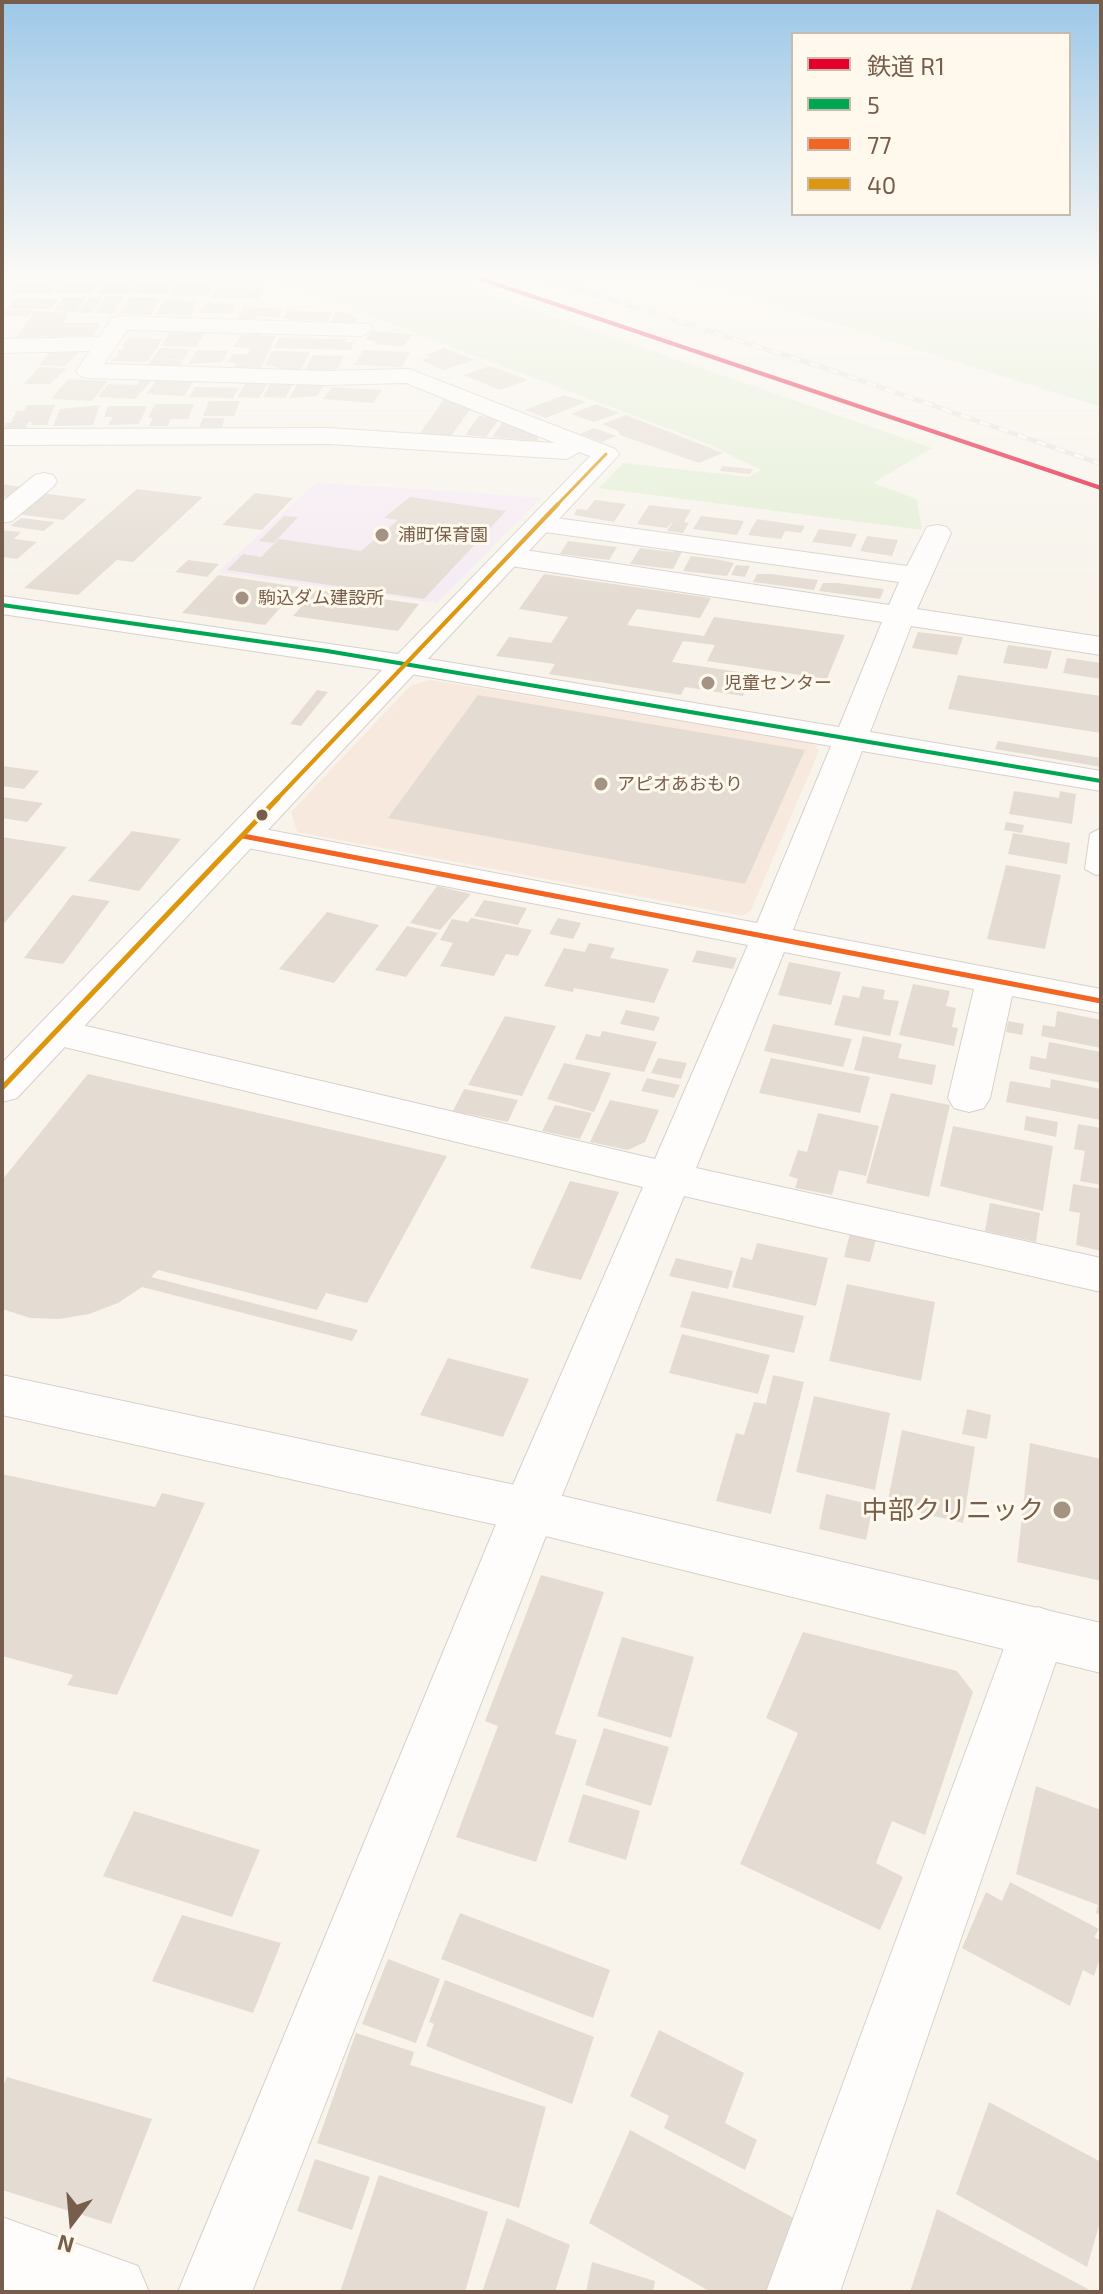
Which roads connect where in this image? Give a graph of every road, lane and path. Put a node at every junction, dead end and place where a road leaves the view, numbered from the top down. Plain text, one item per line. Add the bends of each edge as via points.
1 (432, 385) edge
2 (2, 437) edge
3 (606, 454) junction
4 (44, 481) dead end
5 (2, 515) edge
6 (541, 524) junction
7 (937, 533) dead end
8 (511, 557) junction
9 (916, 576) junction
10 (2, 605) edge
11 (900, 616) junction
12 (1101, 646) edge
13 (405, 664) junction
14 (850, 739) junction
15 (1101, 781) edge
16 (1101, 834) edge
17 (243, 836) junction
18 (1096, 869) dead end
19 (771, 936) junction
20 (996, 981) junction
21 (1101, 1001) edge
22 (56, 1032) junction
23 (2, 1088) edge
24 (969, 1098) dead end
25 (667, 1177) junction
26 (1101, 1275) edge
27 (2, 1395) edge
28 (529, 1510) junction
29 (1038, 1632) junction
30 (1101, 1648) edge
31 (2, 2254) edge
32 (112, 2292) edge
33 (215, 2292) edge
34 (803, 2292) edge

1 - 3 street
2 - 3 street via 329,436
3 - 6 street
4 - 5 street
6 - 8 street
6 - 9 street
7 - 9 street
8 - 11 street
8 - 13 street
9 - 11 street
10 - 13 street
11 - 12 street
11 - 14 street
13 - 14 street
13 - 17 street
14 - 15 street
14 - 19 street
16 - 18 lane
17 - 19 street
17 - 22 street
19 - 20 street
19 - 25 street
20 - 21 street
20 - 24 street
22 - 23 street
22 - 25 street
25 - 26 street
25 - 28 street
27 - 28 street
28 - 29 street
28 - 33 street
29 - 30 street
29 - 34 street
31 - 32 street

